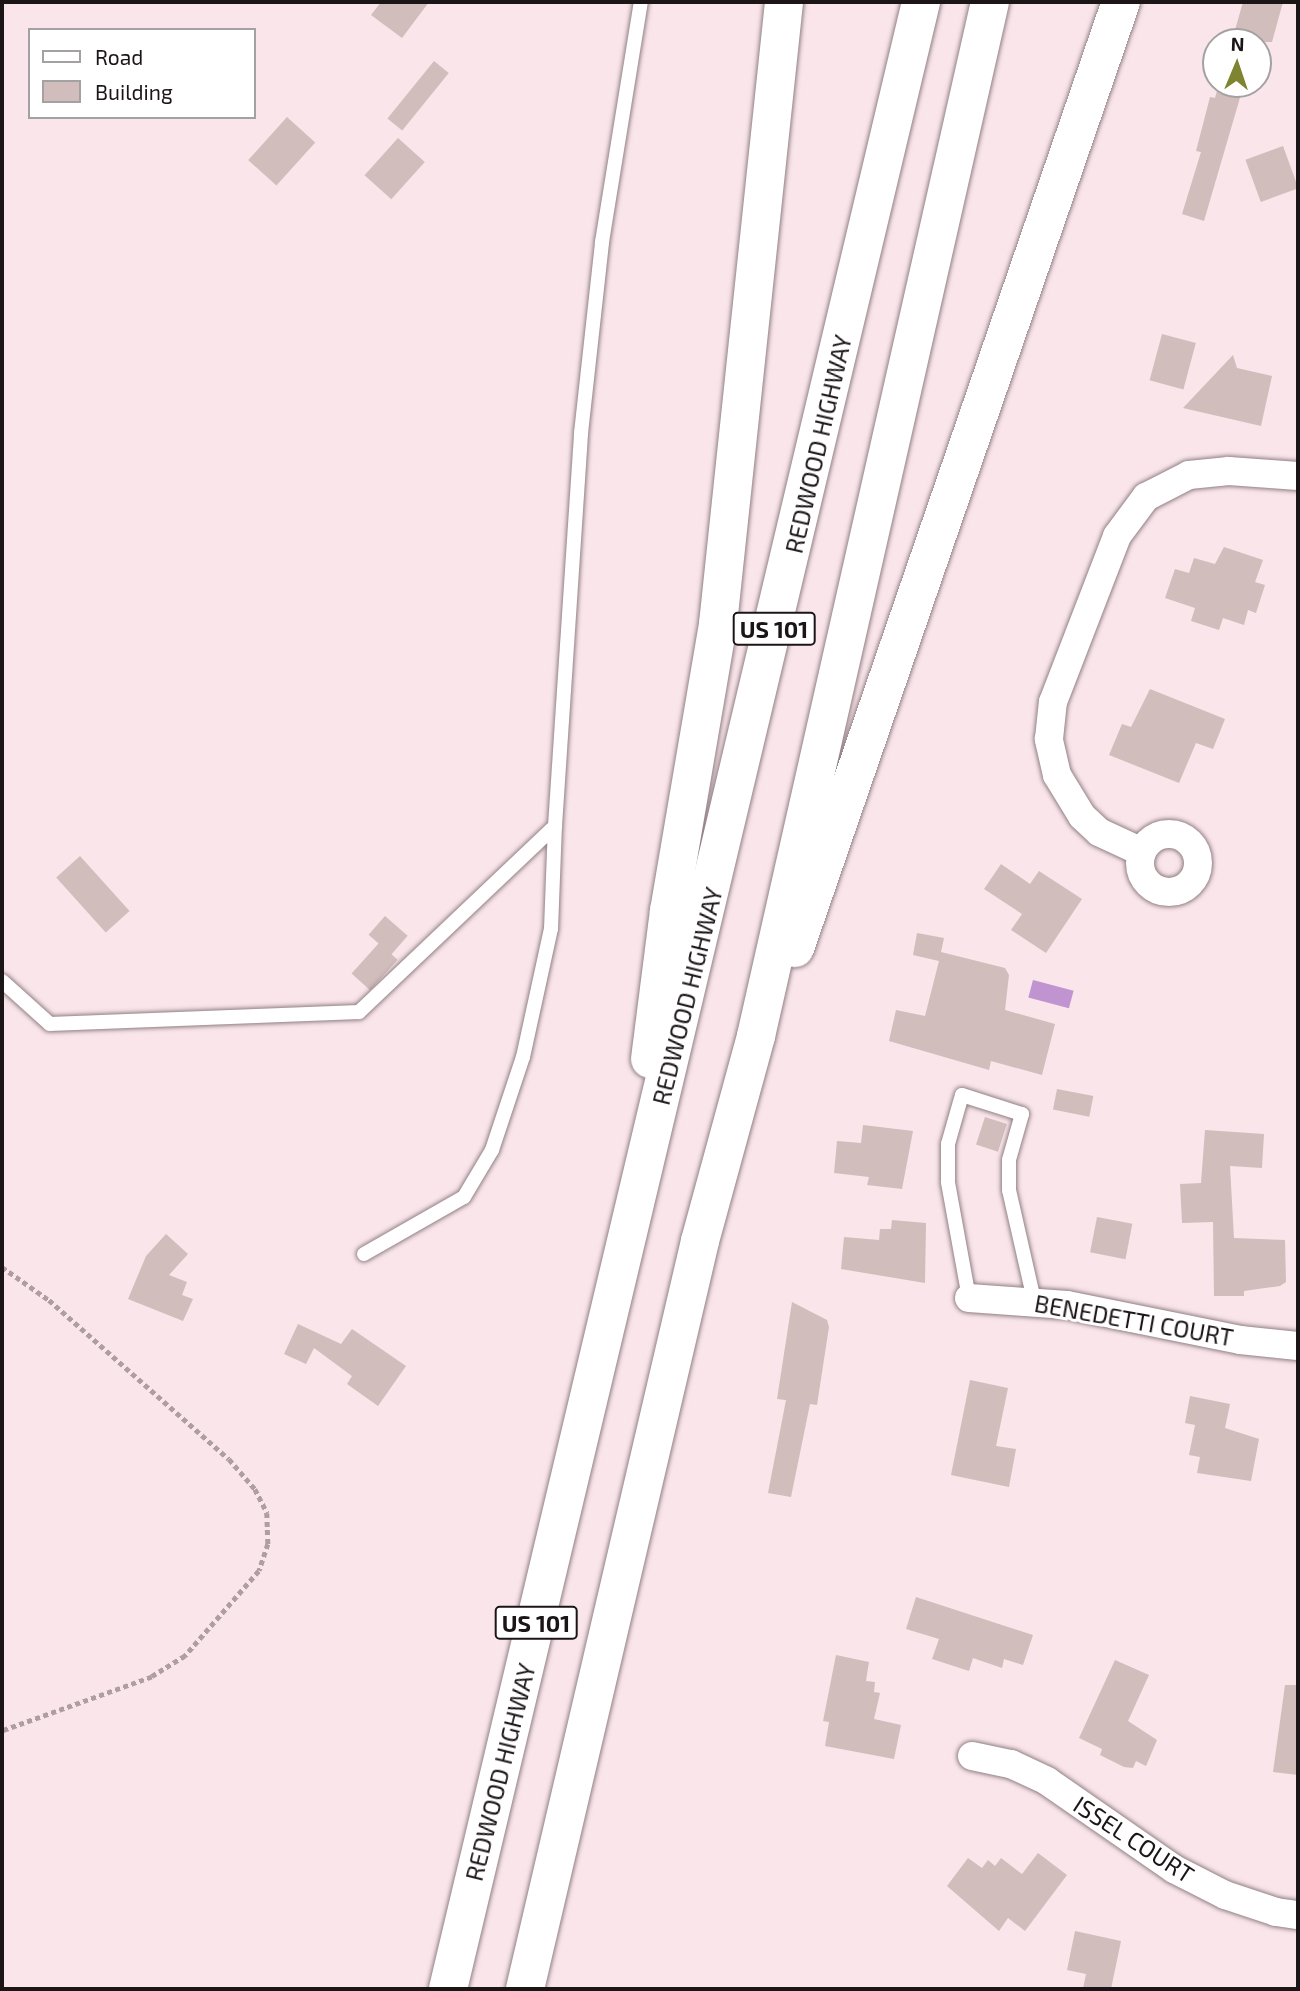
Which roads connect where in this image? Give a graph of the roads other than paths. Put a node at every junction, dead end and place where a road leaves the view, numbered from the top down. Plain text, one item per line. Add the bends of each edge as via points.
1 (640, 2) edge
2 (784, 2) edge
3 (921, 2) edge
4 (990, 2) edge
5 (1121, 2) edge
6 (1298, 476) edge
7 (555, 825) junction
8 (1142, 852) dead end
9 (2, 981) edge
10 (756, 1036) junction
11 (364, 1254) dead end
12 (625, 1256) junction
13 (969, 1298) joint
14 (1034, 1300) junction
15 (1298, 1346) edge
16 (972, 1756) dead end
17 (1298, 1915) edge
18 (448, 1989) edge
19 (525, 1989) edge

1 - 7 lane via 602,242 582,420
2 - 12 highway via 718,624 669,911
3 - 12 highway, REDWOOD HIGHWAY / US 101
4 - 10 highway, US 101
5 - 10 highway via 951,486 810,913
6 - 8 street via 1229,471 1189,475 1146,498 1117,536 1053,702 1049,739 1057,775 1082,816 1099,832
7 - 9 lane via 359,1012 50,1024
7 - 11 lane via 551,929 523,1057 492,1150 464,1197
10 - 19 highway, US 101 via 700,1241
12 - 18 highway, REDWOOD HIGHWAY / US 101
13 - 14 street, BENEDETTI COURT
13 - 14 lane via 948,1182 948,1143 962,1095 1022,1114 1009,1160 1009,1190
14 - 15 street, BENEDETTI COURT via 1240,1340
16 - 17 street, ISSEL COURT via 1011,1764 1047,1781 1174,1869 1225,1895

